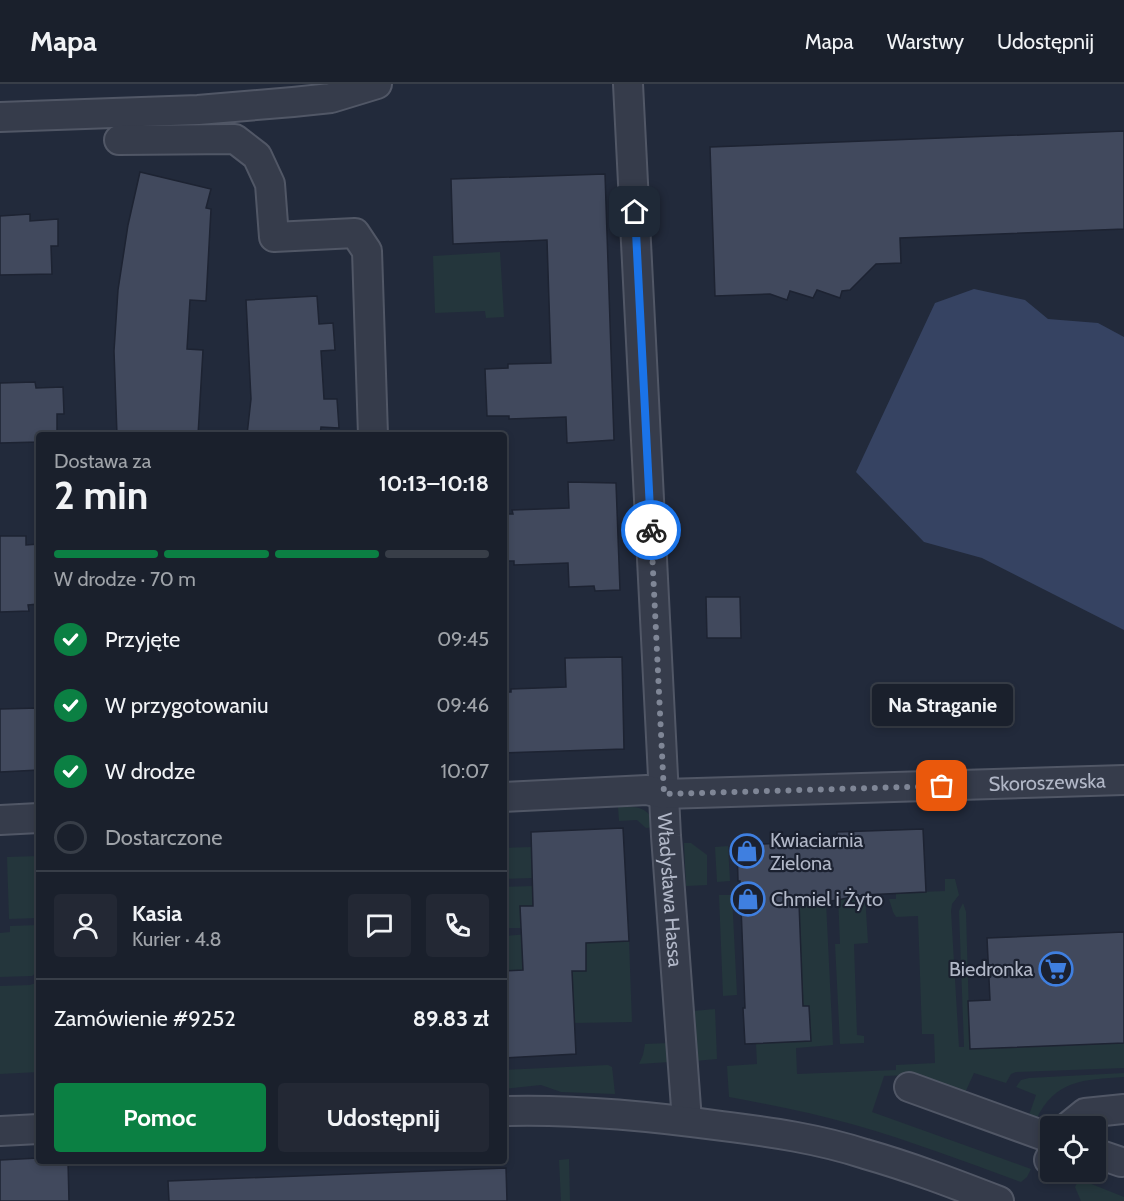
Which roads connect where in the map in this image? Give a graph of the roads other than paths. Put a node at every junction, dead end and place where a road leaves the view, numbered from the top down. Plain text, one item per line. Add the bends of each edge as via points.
1 (376, 84) edge
2 (628, 84) edge
3 (0, 117) edge
4 (119, 140) dead end
5 (373, 432) edge
6 (1124, 780) edge
7 (664, 794) junction
8 (507, 797) edge
9 (36, 818) edge
10 (0, 820) edge
11 (909, 1087) dead end
12 (1124, 1109) edge
13 (507, 1111) edge
14 (1081, 1116) edge
15 (687, 1121) junction
16 (36, 1129) edge
17 (0, 1131) edge
18 (1040, 1134) edge
19 (999, 1201) edge

1 - 3 street via 331,98 281,103
2 - 7 street, Władysława Hassa
4 - 5 street via 235,139 257,156 270,184 274,237 355,233 368,251
6 - 7 street, Skoroszewska
7 - 8 street, Skoroszewska via 647,790
7 - 15 street, Władysława Hassa
9 - 10 street
11 - 18 street
12 - 14 street
13 - 15 street via 583,1112
15 - 19 street via 782,1134 864,1153
16 - 17 street

